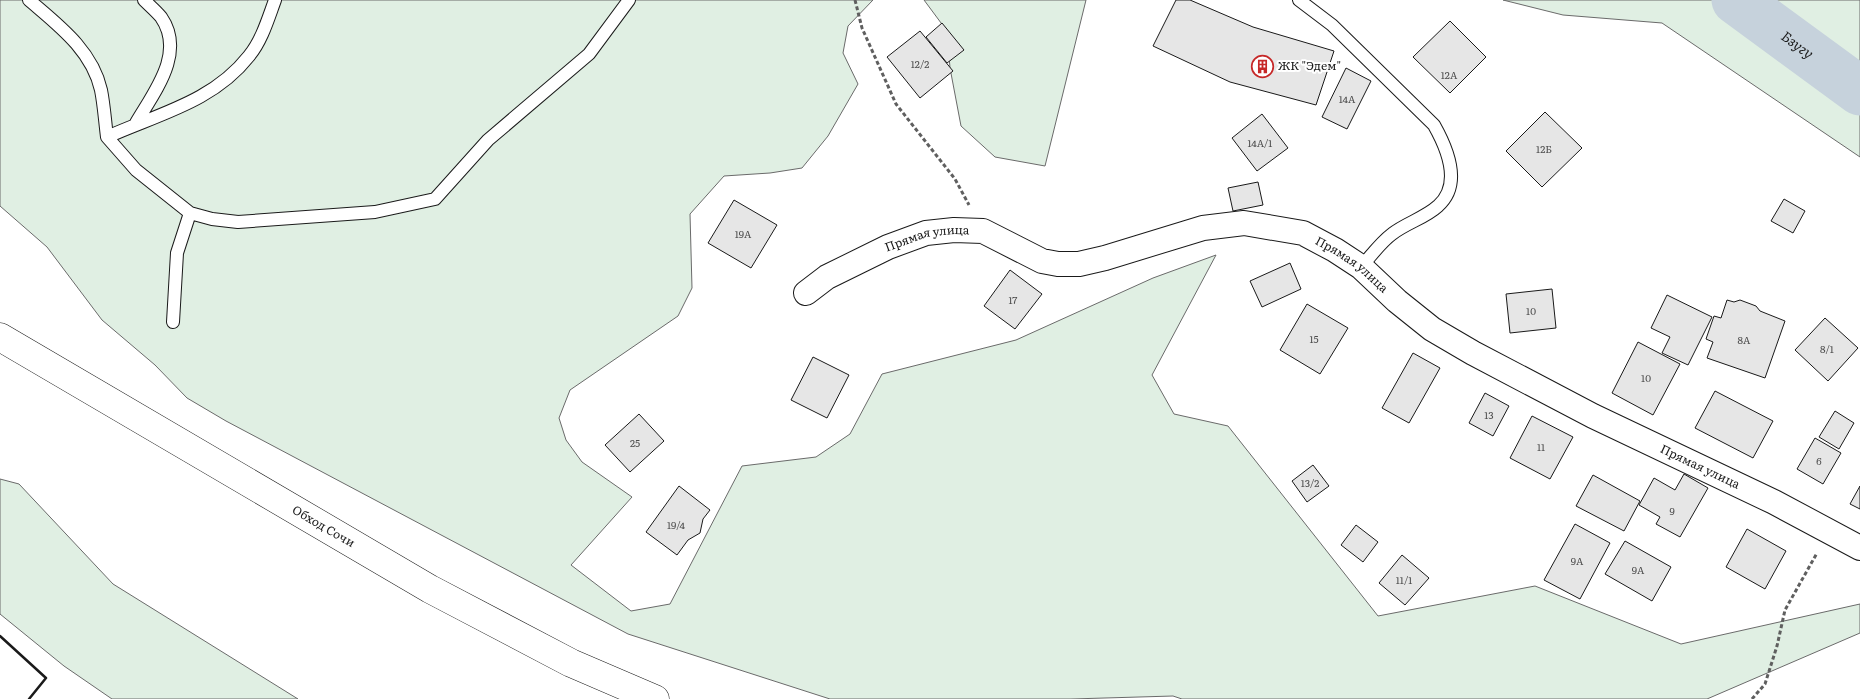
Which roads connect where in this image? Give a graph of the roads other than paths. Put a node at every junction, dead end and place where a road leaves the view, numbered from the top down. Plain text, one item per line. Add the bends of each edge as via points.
1 (29, 0) edge
2 (144, 0) edge
3 (275, 0) edge
4 (629, 0) edge
5 (1299, 0) edge
6 (136, 123) junction
7 (107, 137) junction
8 (190, 213) junction
9 (1361, 267) junction
10 (806, 293) dead end
11 (173, 322) dead end
12 (0, 337) edge
13 (1860, 548) edge
14 (655, 699) edge

1 - 7 lane via 69,34 90,62 100,88
2 - 6 lane via 160,17 169,35 170,53 166,70
3 - 6 lane via 250,55 220,85 196,100
4 - 8 lane via 589,54 488,140 434,199 375,212 238,222
5 - 9 lane via 1332,25 1434,125 1450,162 1451,179 1446,196 1438,206 1393,233
6 - 7 lane
7 - 8 lane via 136,170
8 - 11 lane via 177,253
9 - 10 street, Прямая улица via 1303,233 1244,223 1203,228 1079,264 1042,261 983,231 954,230 926,233 888,247 836,273
9 - 13 street, Прямая улица via 1432,329 1473,353
12 - 14 highway, Обход Сочи via 430,589 571,663

